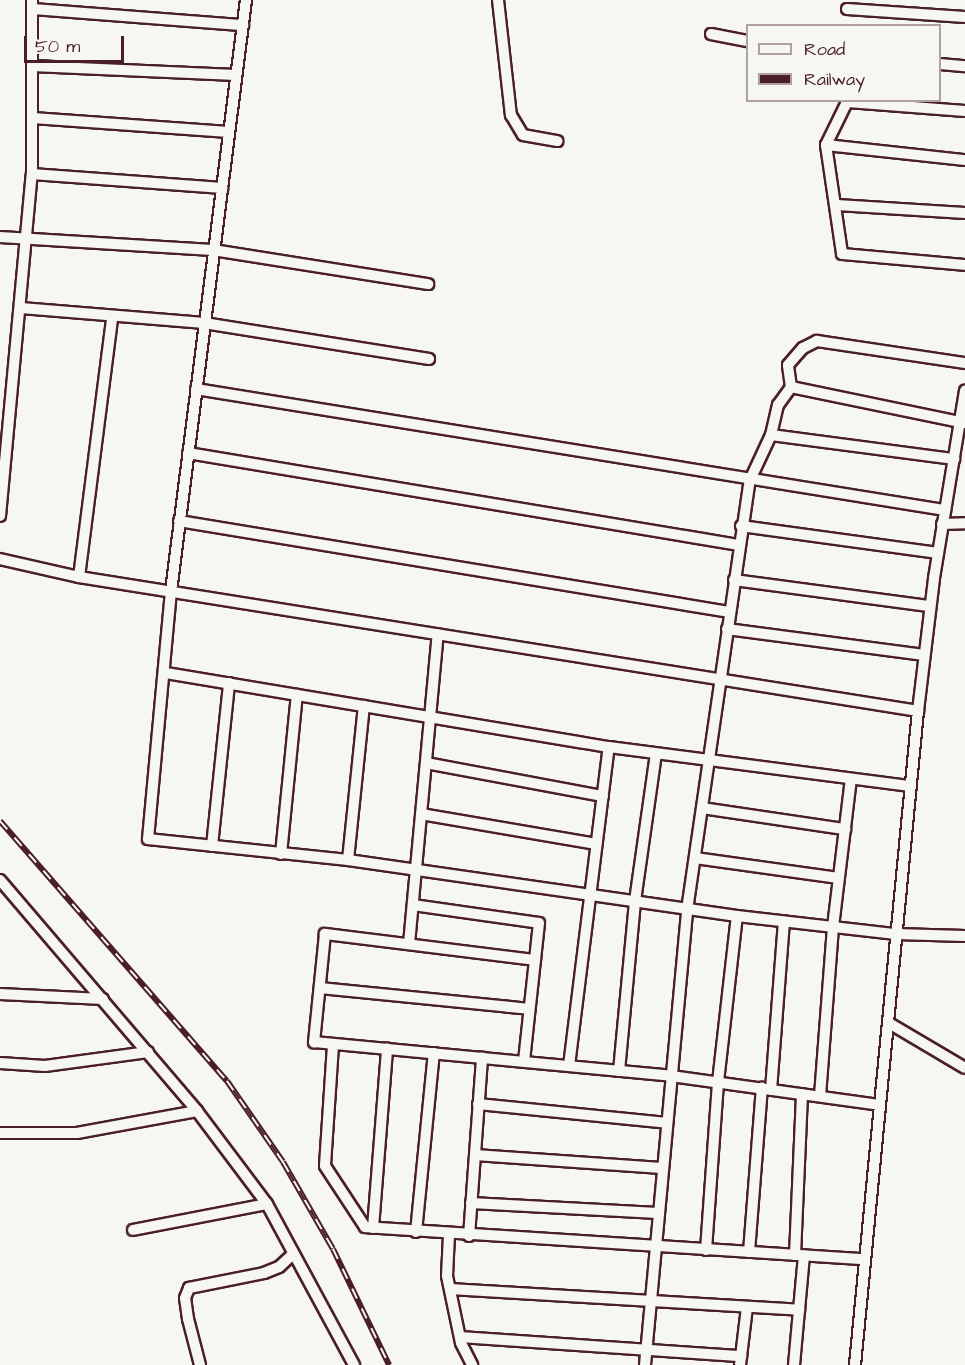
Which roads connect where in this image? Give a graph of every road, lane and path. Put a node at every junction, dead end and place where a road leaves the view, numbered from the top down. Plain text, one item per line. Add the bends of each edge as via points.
1 (246, 0) edge
2 (498, 0) edge
3 (32, 4) edge
4 (847, 9) dead end
5 (965, 17) edge
6 (243, 25) junction
7 (711, 34) dead end
8 (746, 41) edge
9 (941, 64) edge
10 (32, 66) junction
11 (965, 66) edge
12 (236, 75) junction
13 (848, 102) edge
14 (860, 102) edge
15 (965, 111) edge
16 (33, 118) junction
17 (229, 132) junction
18 (557, 141) dead end
19 (826, 145) junction
20 (965, 160) edge
21 (32, 174) junction
22 (222, 188) junction
23 (837, 205) junction
24 (965, 213) edge
25 (0, 237) edge
26 (25, 238) junction
27 (213, 250) junction
28 (965, 265) edge
29 (428, 284) dead end
30 (21, 308) junction
31 (112, 318) junction
32 (204, 323) junction
33 (429, 359) dead end
34 (965, 363) edge
35 (791, 387) junction
36 (196, 389) junction
37 (965, 391) edge
38 (962, 423) edge
39 (771, 435) junction
40 (188, 453) junction
41 (954, 459) junction
42 (750, 480) junction
43 (945, 510) junction
44 (0, 516) edge
45 (179, 521) junction
46 (965, 523) edge
47 (942, 524) junction
48 (741, 526) junction
49 (739, 545) junction
50 (938, 554) junction
51 (0, 559) edge
52 (79, 577) junction
53 (734, 580) junction
54 (171, 591) junction
55 (930, 606) junction
56 (729, 612) junction
57 (727, 629) junction
58 (438, 634) junction
59 (924, 655) junction
60 (166, 673) junction
61 (720, 679) junction
62 (229, 684) junction
63 (297, 695) junction
64 (364, 706) junction
65 (918, 711) junction
66 (430, 717) junction
67 (609, 747) junction
68 (656, 754) junction
69 (708, 762) junction
70 (426, 764) junction
71 (851, 779) junction
72 (910, 786) junction
73 (603, 796) junction
74 (702, 808) junction
75 (421, 814) junction
76 (845, 829) junction
77 (596, 844) junction
78 (212, 846) junction
79 (280, 854) junction
80 (694, 858) junction
81 (348, 860) junction
82 (416, 869) junction
83 (839, 878) junction
84 (0, 880) edge
85 (590, 894) junction
86 (635, 901) junction
87 (412, 904) junction
88 (687, 910) junction
89 (737, 916) junction
90 (784, 921) junction
91 (833, 927) junction
92 (896, 934) junction
93 (965, 936) edge
94 (409, 944) junction
95 (535, 960) junction
96 (320, 988) junction
97 (0, 994) edge
98 (103, 999) junction
99 (530, 1009) junction
100 (889, 1023) junction
101 (333, 1045) junction
102 (387, 1049) junction
103 (148, 1052) junction
104 (434, 1053) junction
105 (482, 1057) junction
106 (524, 1061) junction
107 (0, 1063) edge
108 (570, 1066) junction
109 (965, 1068) edge
110 (619, 1071) junction
111 (671, 1076) junction
112 (718, 1082) junction
113 (767, 1089) junction
114 (802, 1094) junction
115 (820, 1096) junction
116 (478, 1104) junction
117 (879, 1105) junction
118 (197, 1111) junction
119 (667, 1123) junction
120 (0, 1133) edge
121 (475, 1155) junction
122 (662, 1168) junction
123 (471, 1203) junction
124 (267, 1204) junction
125 (658, 1213) junction
126 (374, 1228) junction
127 (133, 1230) dead end
128 (416, 1232) junction
129 (449, 1235) junction
130 (469, 1236) junction
131 (656, 1247) junction
132 (706, 1250) junction
133 (749, 1252) junction
134 (293, 1254) junction
135 (800, 1255) junction
136 (863, 1259) junction
137 (450, 1289) junction
138 (652, 1301) junction
139 (747, 1307) junction
140 (799, 1310) junction
141 (460, 1337) junction
142 (647, 1349) junction
143 (740, 1360) edge
144 (200, 1365) edge
145 (354, 1365) edge
146 (472, 1365) edge
147 (645, 1365) edge
148 (794, 1365) edge
149 (855, 1365) edge

1 - 6 street
2 - 18 street via 511,115 523,135
3 - 6 street
3 - 10 street
4 - 5 street
6 - 12 street
7 - 8 street
9 - 11 street
10 - 12 street
10 - 16 street
12 - 17 street
13 - 19 street
14 - 15 street
16 - 17 street
16 - 21 street
17 - 22 street
19 - 20 street
19 - 23 street
21 - 22 street
21 - 26 street
22 - 27 street
23 - 24 street
23 - 28 street via 842,254
25 - 26 street
26 - 27 street
26 - 30 street
27 - 29 street
27 - 32 street
30 - 31 street
30 - 44 street
31 - 32 street
31 - 52 street
32 - 33 street
32 - 36 street
34 - 35 street via 818,341 803,348 788,365
35 - 38 street
35 - 39 street via 778,405
36 - 40 street
36 - 42 street
37 - 38 street
38 - 41 street
39 - 41 street
39 - 42 street
40 - 45 street
40 - 49 street
41 - 43 street
42 - 43 street
42 - 48 street
43 - 47 street
45 - 54 street
45 - 56 street
46 - 47 street
47 - 50 street
48 - 49 street
48 - 50 street
49 - 53 street
50 - 55 street
51 - 52 street
52 - 54 street
53 - 55 street
53 - 56 street
54 - 58 street
54 - 60 street
55 - 59 street
56 - 57 street
57 - 59 street
57 - 61 street
58 - 61 street
58 - 66 street
59 - 65 street
60 - 62 street
60 - 78 street via 148,839
61 - 65 street
61 - 69 street
62 - 63 street
62 - 78 street
63 - 64 street
63 - 79 street
64 - 66 street
64 - 81 street
65 - 72 street
66 - 67 street
66 - 70 street
67 - 68 street
67 - 73 street
68 - 69 street
68 - 86 street
69 - 71 street
69 - 74 street
70 - 73 street
70 - 75 street
71 - 72 street
71 - 76 street
72 - 92 street
73 - 77 street
74 - 76 street
74 - 80 street
75 - 77 street
75 - 82 street
76 - 83 street
77 - 85 street
78 - 79 street
79 - 81 street
80 - 83 street
80 - 88 street
81 - 82 street
82 - 85 street
82 - 87 street
83 - 91 street
84 - 98 street
85 - 86 street
85 - 108 street
86 - 88 street
86 - 110 street
87 - 94 street
87 - 95 street via 539,923
88 - 89 street
88 - 111 street
89 - 90 street
89 - 112 street
90 - 91 street
90 - 113 street
91 - 92 street
91 - 115 street
92 - 93 street
92 - 100 street
94 - 95 street
94 - 96 street via 325,934
95 - 99 street
96 - 99 street
96 - 101 street via 314,1042
97 - 98 street
98 - 103 street
99 - 106 street
100 - 109 street
100 - 117 street
101 - 102 street
101 - 126 street via 326,1166 365,1227
102 - 104 street
102 - 126 street
103 - 107 street via 45,1066
103 - 118 street
104 - 105 street
104 - 128 street
105 - 106 street
105 - 116 street
106 - 108 street
108 - 110 street
110 - 111 street
111 - 112 street
111 - 119 street
112 - 113 street
112 - 132 street
113 - 114 street
113 - 133 street
114 - 115 street
114 - 135 street
115 - 117 street
116 - 119 street
116 - 121 street
117 - 136 street
118 - 120 street via 76,1133
118 - 124 street
119 - 122 street
121 - 122 street
121 - 123 street
122 - 125 street
123 - 125 street
123 - 130 street
124 - 127 street
124 - 134 street
125 - 131 street
126 - 128 street
128 - 129 street
129 - 130 street
129 - 137 street
130 - 131 street
131 - 132 street
131 - 138 street
132 - 133 street
133 - 135 street
134 - 144 street via 279,1267 264,1273 189,1288 185,1298
134 - 145 street
135 - 136 street
135 - 140 street
136 - 149 street
137 - 138 street
137 - 141 street
138 - 139 street
138 - 142 street
139 - 140 street
139 - 143 street
140 - 148 street
141 - 142 street
141 - 146 street
142 - 143 street
142 - 147 street

